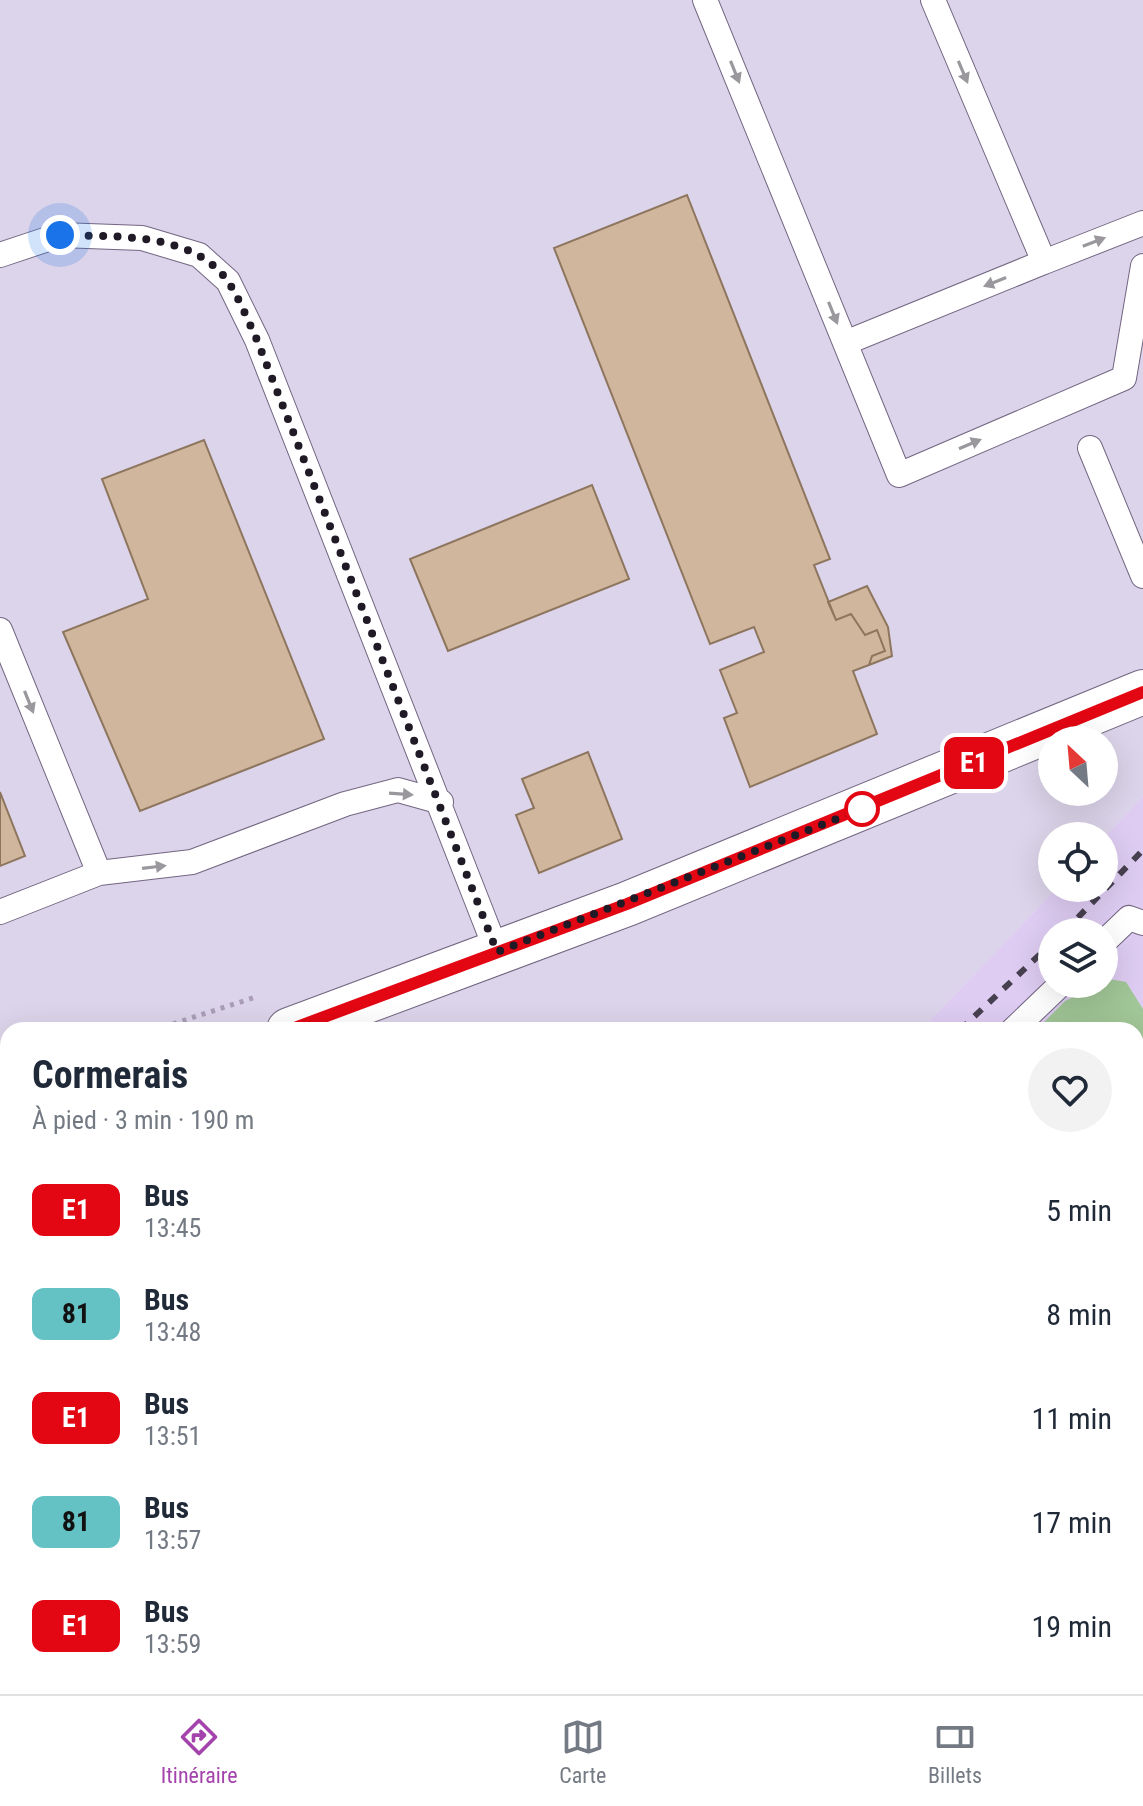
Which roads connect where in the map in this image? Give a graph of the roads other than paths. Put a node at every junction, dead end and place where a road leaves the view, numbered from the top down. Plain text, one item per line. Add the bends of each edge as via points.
1 (705, 0) edge
2 (933, 0) edge
3 (1143, 223) edge
4 (0, 255) edge
5 (1044, 262) junction
6 (1143, 266) edge
7 (845, 343) junction
8 (1090, 448) dead end
9 (1143, 576) edge
10 (0, 630) edge
11 (1143, 692) edge
12 (441, 802) junction
13 (99, 873) junction
14 (0, 912) edge
15 (1143, 923) edge
16 (1118, 929) edge
17 (497, 952) junction
18 (1046, 998) edge
19 (310, 1022) edge
20 (1021, 1022) edge

1 -> 7 lane
2 -> 5 lane
5 -> 3 lane
4 - 12 lane via 60,235 142,238 199,255 228,281 257,340
5 -> 7 lane
7 -> 6 lane via 899,475 1124,378
8 - 9 lane
10 -> 13 lane
11 - 17 main road
13 -> 12 lane via 192,862 345,804 398,790
12 - 17 lane
13 - 14 lane
15 - 16 lane via 1129,918
17 - 19 main road
18 - 20 lane

